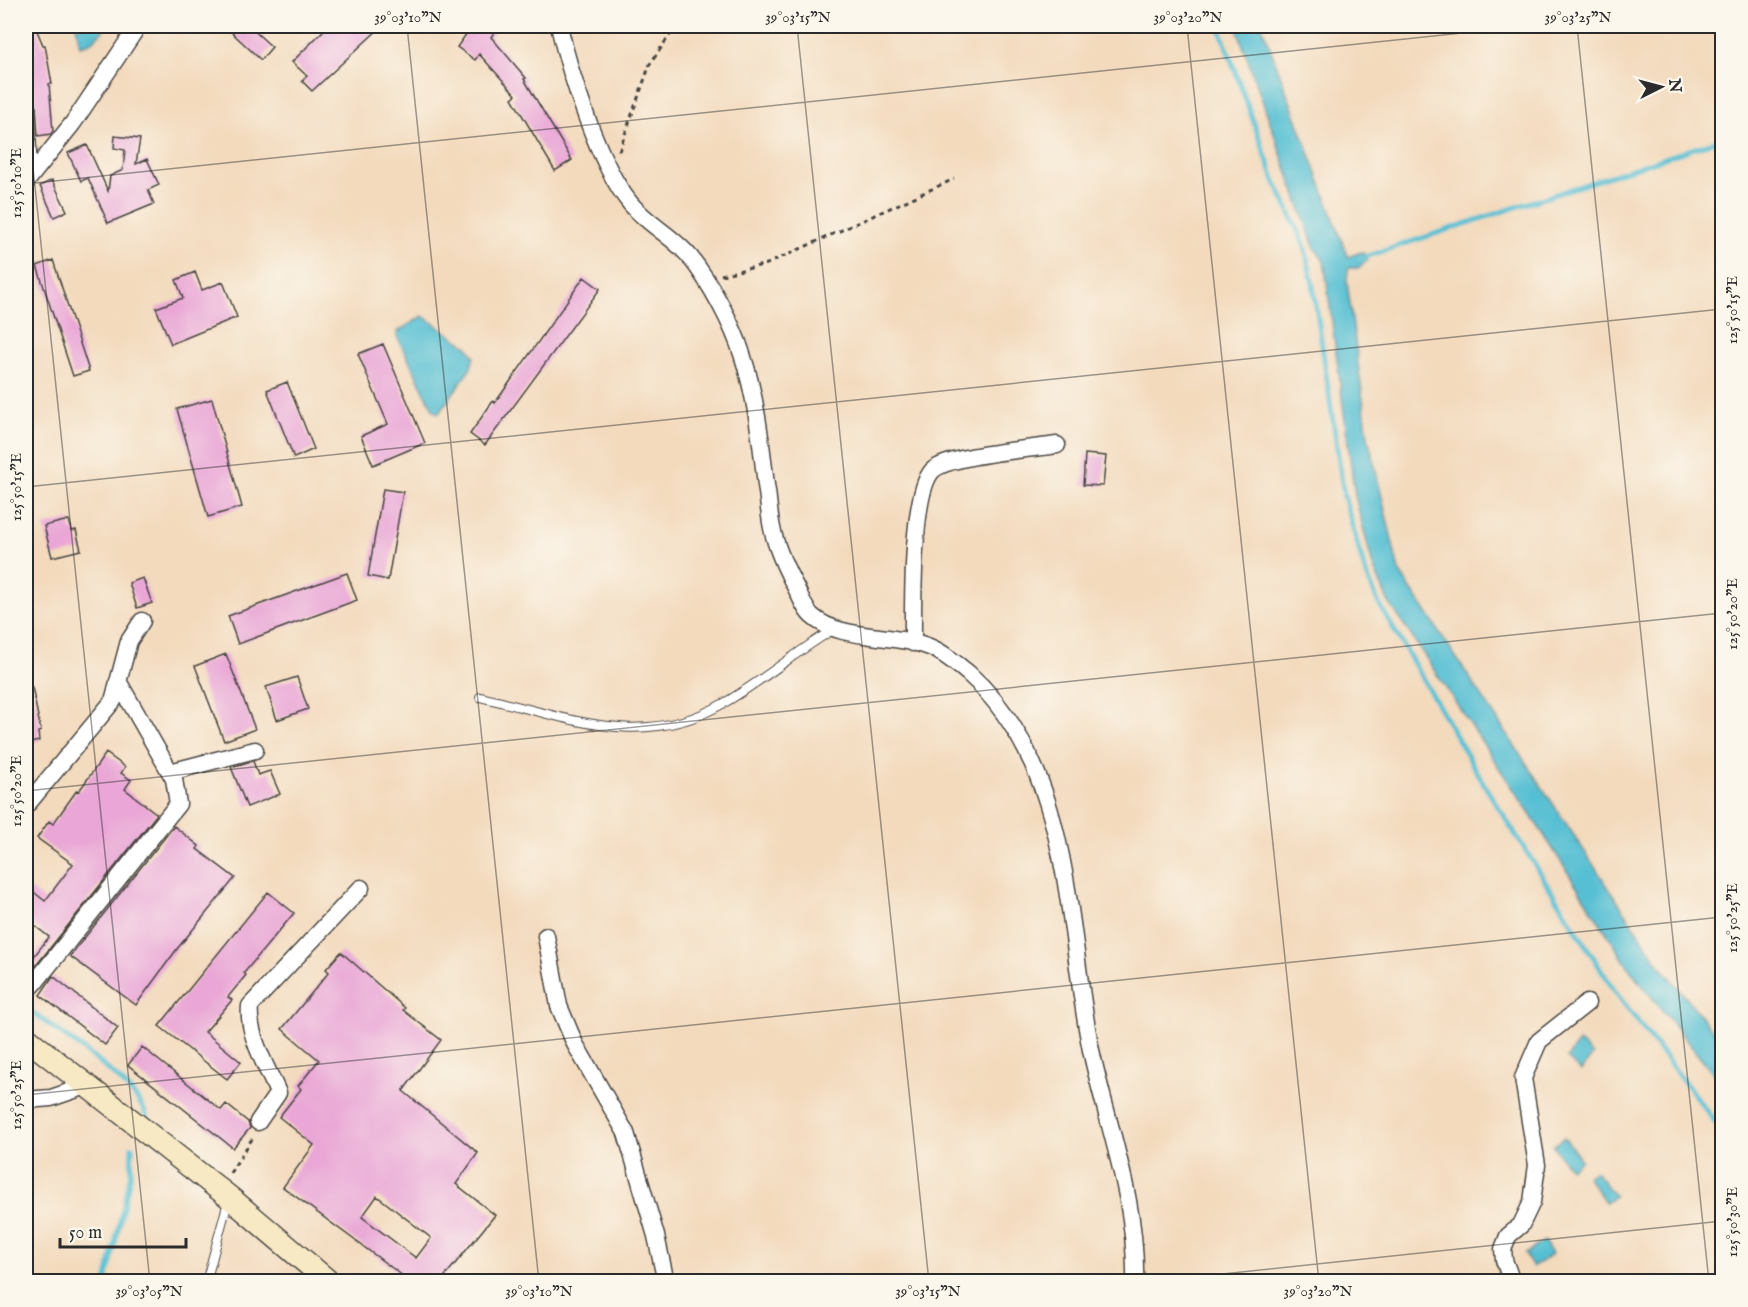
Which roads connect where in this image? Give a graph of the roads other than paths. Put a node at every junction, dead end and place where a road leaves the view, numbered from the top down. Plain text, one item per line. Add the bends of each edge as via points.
1 (138, 26) edge
2 (559, 26) edge
3 (26, 105) edge
4 (27, 180) edge
5 (1057, 445) dead end
6 (142, 621) dead end
7 (834, 629) junction
8 (913, 644) junction
9 (118, 681) junction
10 (480, 697) dead end
11 (255, 750) dead end
12 (170, 772) junction
13 (26, 806) edge
14 (361, 888) dead end
15 (546, 936) dead end
16 (33, 985) dead end
17 (1587, 1003) dead end
18 (26, 1038) edge
19 (86, 1086) junction
20 (26, 1100) edge
21 (258, 1122) road end
22 (224, 1193) junction
23 (206, 1281) edge
24 (330, 1281) edge
25 (666, 1281) edge
26 (1135, 1281) edge
27 (1512, 1281) edge

1 - 4 street via 73,123
2 - 7 street via 569,69 612,173 632,206 690,256 734,333 743,357 761,446 773,534 786,571 810,615
3 - 4 street
5 - 8 street via 951,460 933,471 923,492 914,574
6 - 9 street via 129,641
7 - 8 street
7 - 10 lane via 724,703 685,722 640,730 582,723
8 - 26 street via 933,648 966,671 998,703 1023,741 1051,811 1083,1009 1128,1191 1135,1237
9 - 12 street
9 - 13 street via 113,701
11 - 12 street
12 - 16 street via 178,804
14 - 21 street via 250,1006 257,1045 278,1093
15 - 25 street via 559,1006 575,1044 626,1133
17 - 27 street via 1539,1041 1523,1078 1537,1165 1532,1202 1503,1249
18 - 19 street
19 - 20 street via 51,1098
19 - 22 street
22 - 23 lane
22 - 24 street

